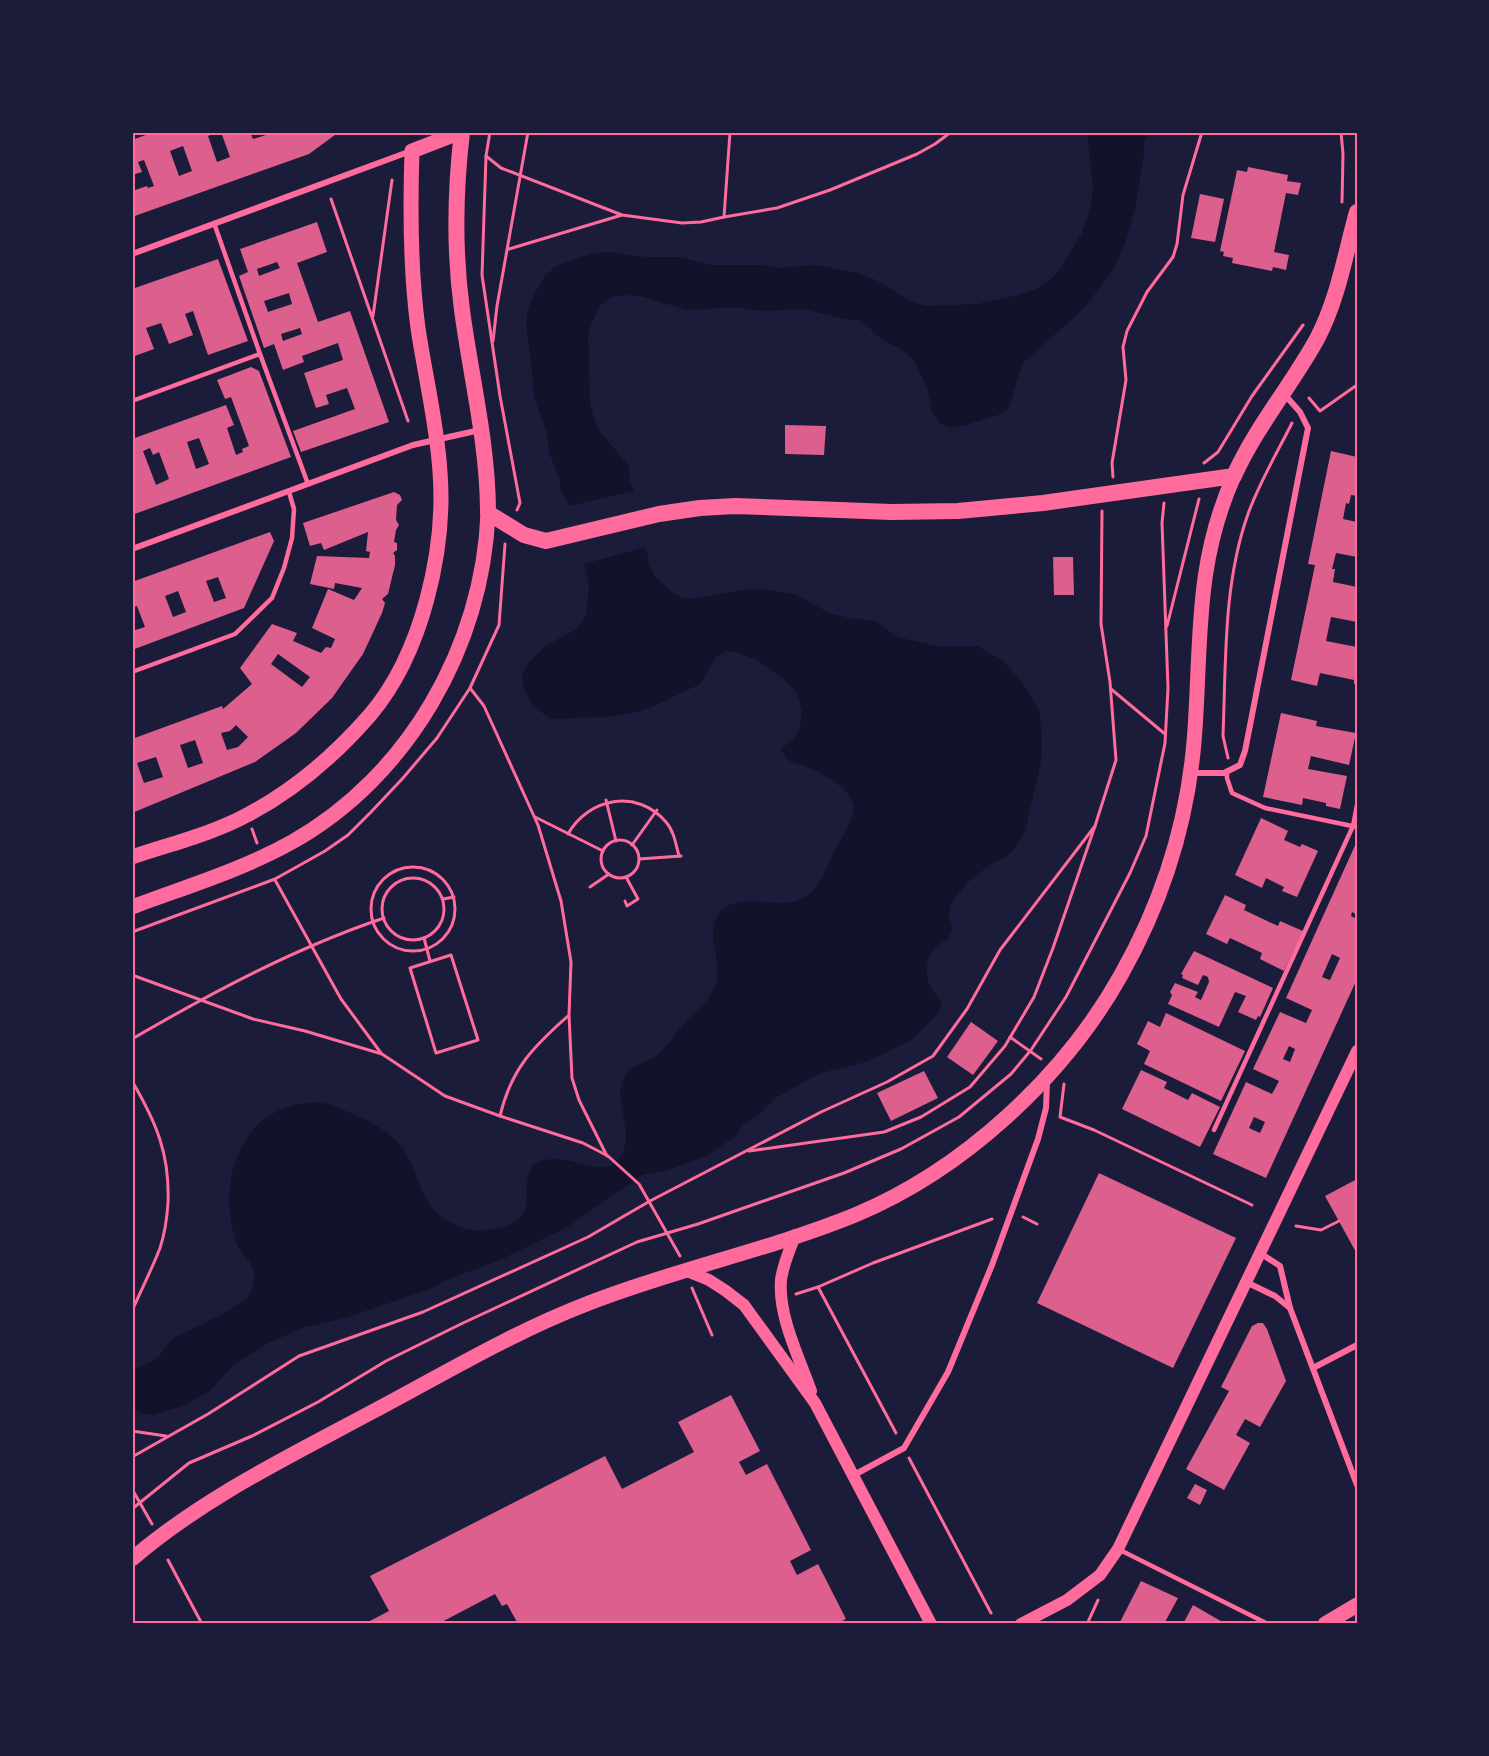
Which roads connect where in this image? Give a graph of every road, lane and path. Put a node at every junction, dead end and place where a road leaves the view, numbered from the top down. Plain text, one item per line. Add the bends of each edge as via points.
1 (461, 132) edge
2 (490, 132) edge
3 (528, 132) edge
4 (730, 132) edge
5 (951, 132) edge
6 (1202, 132) edge
7 (1341, 132) edge
8 (412, 151) junction
9 (486, 156) junction
10 (521, 175) junction
11 (392, 180) dead end
12 (331, 199) dead end
13 (1342, 203) dead end
14 (1357, 213) edge
15 (622, 215) junction
16 (724, 217) junction
17 (214, 224) junction
18 (1353, 244) edge
19 (509, 249) junction
20 (132, 254) edge
21 (372, 318) junction
22 (1307, 319) dead end
23 (492, 346) junction
24 (260, 354) junction
25 (1357, 385) edge
26 (1282, 393) junction
27 (1309, 398) dead end
28 (132, 401) edge
29 (408, 421) dead end
30 (1292, 423) dead end
31 (482, 430) junction
32 (437, 439) junction
33 (1204, 463) dead end
34 (1234, 476) junction
35 (308, 484) junction
36 (1166, 485) junction
37 (289, 492) junction
38 (1108, 494) junction
39 (1200, 498) dead end
40 (520, 503) dead end
41 (488, 513) junction
42 (505, 535) dead end
43 (132, 549) edge
44 (1166, 632) junction
45 (132, 672) edge
46 (1111, 689) junction
47 (1165, 735) junction
48 (1227, 762) dead end
49 (1227, 771) junction
50 (1190, 773) junction
51 (606, 801) junction
52 (1357, 805) edge
53 (656, 811) junction
54 (534, 816) junction
55 (249, 822) dead end
56 (1095, 826) junction
57 (1355, 826) edge
58 (567, 834) junction
59 (616, 841) junction
60 (632, 844) junction
61 (259, 847) dead end
62 (603, 851) junction
63 (132, 857) edge
64 (639, 859) junction
65 (400, 869) junction
66 (609, 874) junction
67 (626, 877) junction
68 (275, 879) dead end
69 (402, 880) junction
70 (590, 887) dead end
71 (454, 897) junction
72 (442, 899) junction
73 (625, 901) dead end
74 (132, 907) edge
75 (384, 918) junction
76 (374, 922) junction
77 (424, 938) junction
78 (310, 946) junction
79 (427, 948) junction
80 (430, 961) junction
81 (132, 975) edge
82 (198, 1001) junction
83 (569, 1015) junction
84 (1010, 1037) junction
85 (132, 1039) edge
86 (1031, 1050) junction
87 (1357, 1051) edge
88 (382, 1054) junction
89 (1042, 1060) dead end
90 (1047, 1075) junction
91 (1065, 1078) dead end
92 (132, 1081) edge
93 (500, 1116) junction
94 (1214, 1130) dead end
95 (745, 1152) junction
96 (608, 1156) junction
97 (650, 1201) junction
98 (1252, 1205) dead end
99 (1022, 1216) dead end
100 (992, 1219) dead end
101 (1339, 1221) dead end
102 (1038, 1224) dead end
103 (1296, 1226) dead end
104 (665, 1232) junction
105 (795, 1235) junction
106 (1260, 1254) junction
107 (684, 1265) junction
108 (1246, 1282) junction
109 (691, 1287) dead end
110 (818, 1287) junction
111 (796, 1294) dead end
112 (1290, 1308) junction
113 (132, 1311) edge
114 (712, 1335) dead end
115 (1357, 1345) edge
116 (1313, 1368) junction
117 (815, 1403) junction
118 (132, 1431) edge
119 (896, 1433) dead end
120 (166, 1436) junction
121 (132, 1458) edge
122 (909, 1458) dead end
123 (854, 1475) junction
124 (1357, 1485) edge
125 (132, 1489) edge
126 (141, 1502) junction
127 (132, 1509) edge
128 (153, 1527) dead end
129 (1118, 1549) junction
130 (132, 1559) edge
131 (168, 1560) dead end
132 (1098, 1600) dead end
133 (1357, 1605) edge
134 (991, 1613) dead end
135 (202, 1624) edge
136 (931, 1624) edge
137 (1021, 1624) edge
138 (1087, 1624) edge
139 (1268, 1624) edge
140 (1325, 1624) edge

1 - 8 main road
1 - 31 highway via 457,255
2 - 9 path
3 - 10 path
4 - 16 path
5 - 16 path via 917,154 830,190 777,208
6 - 38 path via 1183,195 1178,244 1127,331 1123,347 1124,402
7 - 13 path
8 - 17 street
8 - 32 main road via 412,270
9 - 10 path via 501,168
9 - 23 path via 482,275
10 - 15 path
10 - 19 path
11 - 21 path
12 - 21 path
14 - 18 highway
15 - 16 path via 682,223
15 - 19 path
17 - 20 street
17 - 24 lane
18 - 26 highway via 1323,326
19 - 23 path
21 - 29 path
22 - 33 path via 1218,452
23 - 40 path
24 - 28 lane
24 - 35 lane
25 - 27 path via 1320,411
26 - 34 highway
26 - 49 street via 1300,412 1308,428 1245,751 1240,765
30 - 48 path via 1248,514 1236,561 1230,600 1223,736
31 - 32 street
31 - 41 highway
32 - 35 street
32 - 63 main road via 442,513 437,556 409,651 371,714 325,760 254,811
34 - 36 highway
34 - 50 main road via 1204,576
35 - 37 street
36 - 38 highway
36 - 44 path via 1162,523
37 - 43 street
37 - 45 lane via 294,509 292,538 272,598 235,634
38 - 41 highway via 958,511 714,507 659,514 546,541 528,537
38 - 46 path via 1099,602
39 - 44 path
41 - 74 main road via 481,579 460,645 433,702 384,767 336,813 279,849
42 - 54 path via 499,625 470,688 484,706
44 - 47 path
46 - 47 path
46 - 56 path via 1116,760
47 - 86 path via 1146,836 1066,997
49 - 50 street
49 - 57 lane via 1233,794 1265,808
50 - 90 main road via 1169,866 1136,945 1100,1009
51 - 53 path via 640,804
51 - 58 path via 590,808
51 - 59 path
52 - 57 lane
53 - 60 path
53 - 64 path via 667,823 680,856
54 - 58 path
54 - 83 path via 561,901 571,962
55 - 61 path
56 - 84 path via 1034,997
56 - 95 path via 1000,950 967,1009 933,1056
57 - 94 lane
58 - 62 path
59 - 60 path
59 - 62 path
60 - 64 path
62 - 66 path via 602,864
64 - 67 path via 635,870
65 - 69 path
65 - 71 path via 430,870 445,881
65 - 76 path via 384,879 376,890 372,902
66 - 67 path
66 - 70 path
67 - 73 path via 638,899 627,906
68 - 78 path
69 - 72 path via 426,881
69 - 75 path via 390,887 384,899
71 - 72 path
71 - 79 path via 452,926 443,938
72 - 77 path via 441,922
75 - 76 path
75 - 77 path via 400,936
76 - 78 path
76 - 79 path via 390,944 411,950
77 - 79 path
78 - 82 path
78 - 88 path via 341,999
79 - 80 path
80 - 80 path via 410,968 436,1053 478,1040 451,955
81 - 82 path
82 - 85 path
82 - 88 path
83 - 93 path via 518,1069
83 - 96 path via 572,1078
84 - 86 path
84 - 95 path via 970,1088 921,1117 884,1132
86 - 89 path
86 - 104 path via 1011,1074 959,1117 901,1149 844,1173
87 - 106 main road
88 - 93 path via 445,1096
90 - 105 main road via 993,1128 927,1176 873,1207
90 - 123 street via 1046,1108 1038,1140 948,1371 904,1448
91 - 98 path via 1060,1117
92 - 113 path via 161,1139 168,1187 160,1247
93 - 96 path via 584,1143
95 - 97 path
96 - 97 path via 639,1184
97 - 104 path
97 - 120 path via 588,1237 423,1312 299,1356
99 - 102 path
100 - 110 path
101 - 103 path via 1321,1230
104 - 107 path
104 - 126 path via 593,1261 386,1361 309,1407 189,1463
105 - 107 main road
105 - 117 main road via 783,1271 782,1295 788,1326
106 - 108 main road
106 - 112 street via 1280,1266
107 - 117 main road via 744,1305
107 - 130 main road via 519,1335 246,1480
108 - 112 street
108 - 129 main road
109 - 114 path
110 - 111 path
110 - 119 path
112 - 116 street
115 - 116 street
116 - 124 street
117 - 123 main road
118 - 120 path
120 - 121 path
122 - 134 path
123 - 136 main road
125 - 126 path
126 - 127 path
126 - 128 path
129 - 137 main road via 1100,1575 1067,1599
129 - 139 lane
131 - 135 path
132 - 138 path
133 - 140 main road

